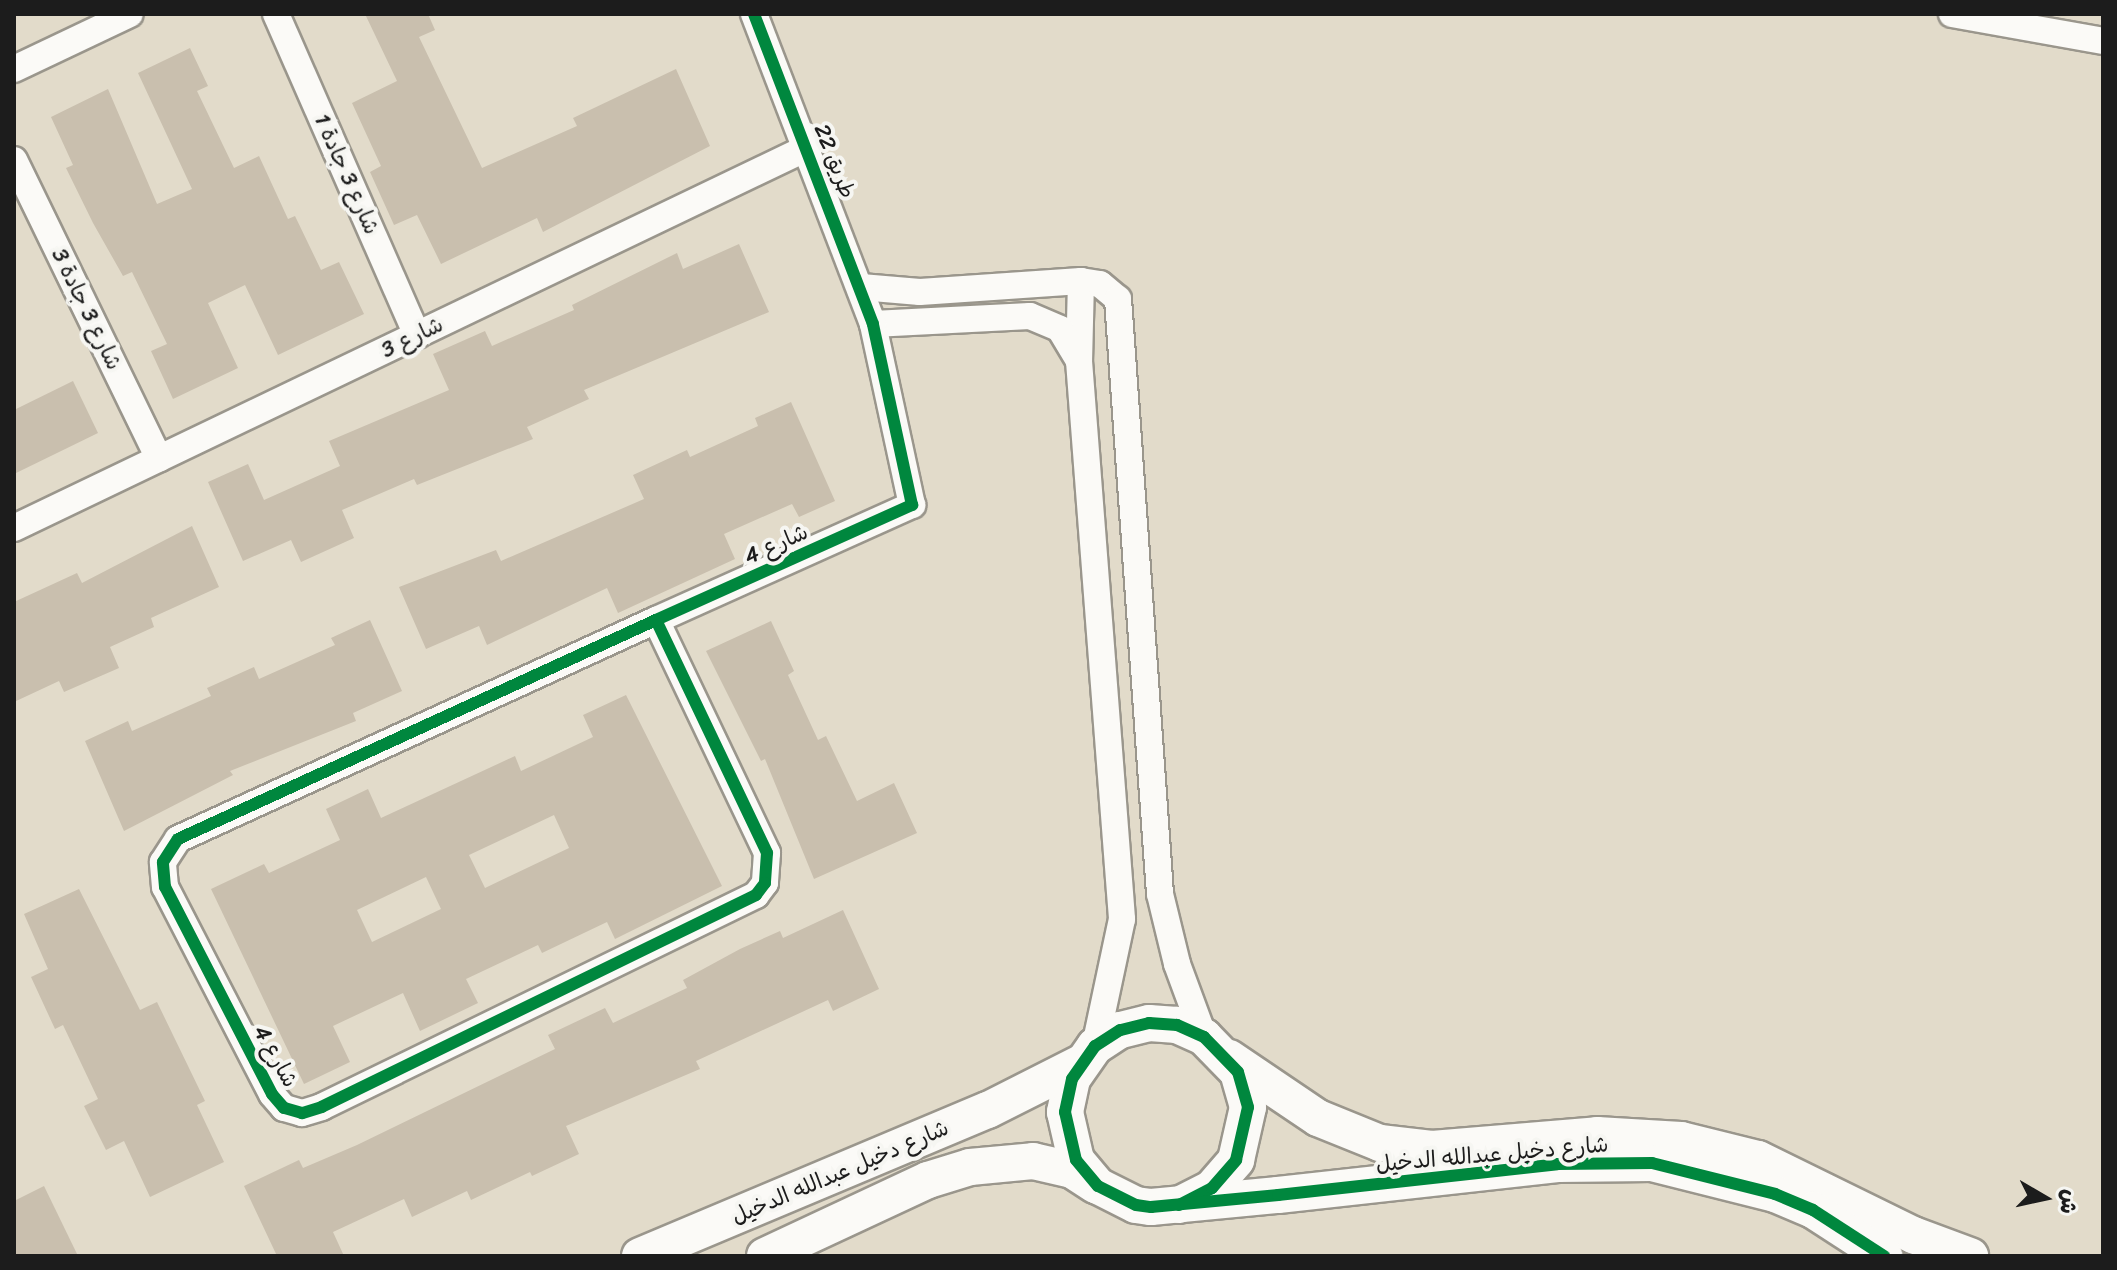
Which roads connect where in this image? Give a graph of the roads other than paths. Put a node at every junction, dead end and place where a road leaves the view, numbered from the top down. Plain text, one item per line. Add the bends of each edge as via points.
1 (130, 14) edge
2 (276, 14) edge
3 (754, 14) edge
4 (1952, 14) edge
5 (2103, 41) edge
6 (14, 69) edge
7 (809, 147) junction
8 (14, 160) edge
9 (1081, 281) junction
10 (861, 287) junction
11 (873, 324) junction
12 (417, 335) junction
13 (1079, 361) junction
14 (159, 459) junction
15 (912, 505) joint
16 (14, 528) edge
17 (656, 620) junction
18 (1216, 1046) junction
19 (1088, 1055) junction
20 (1098, 1186) junction
21 (1179, 1205) junction
22 (640, 1256) edge
23 (765, 1256) edge
24 (1884, 1256) edge
25 (1970, 1256) edge

1 - 6 street
2 - 12 street, شارع 3 جادة 1
3 - 7 street, طريق 22
4 - 5 street
7 - 10 street, طريق 22
7 - 12 street, شارع 3
8 - 14 street, شارع 3 جادة 3
9 - 10 street via 920,292
9 - 13 street
9 - 18 street via 1106,287 1121,307 1160,894 1177,964
10 - 11 street, طريق 22
11 - 13 street via 1030,316 1060,329
11 - 15 street, طريق 22
12 - 14 street, شارع 3
13 - 19 street via 1122,919
14 - 16 street, شارع 3
15 - 17 street, شارع 4
17 - 17 street, شارع 4 via 767,853 765,883 756,895 322,1107 302,1113 284,1108 165,887 163,862 171,845
18 - 19 street via 1177,1025 1149,1023 1120,1030
18 - 21 street via 1248,1107 1243,1145 1224,1177
18 - 25 street, شارع دخيل عبدالله الدخيل via 1318,1118 1380,1143 1432,1149 1597,1135 1681,1140 1770,1164 1913,1235
19 - 20 street via 1067,1094 1065,1128 1076,1160
19 - 22 street, شارع دخيل عبدالله الدخيل via 988,1110
20 - 21 street via 1136,1205
20 - 23 street, شارع دخيل عبدالله الدخيل via 1072,1170 1033,1161 970,1167 928,1180
21 - 24 street, شارع دخيل عبدالله الدخيل via 1557,1164 1652,1163 1775,1194 1813,1210

